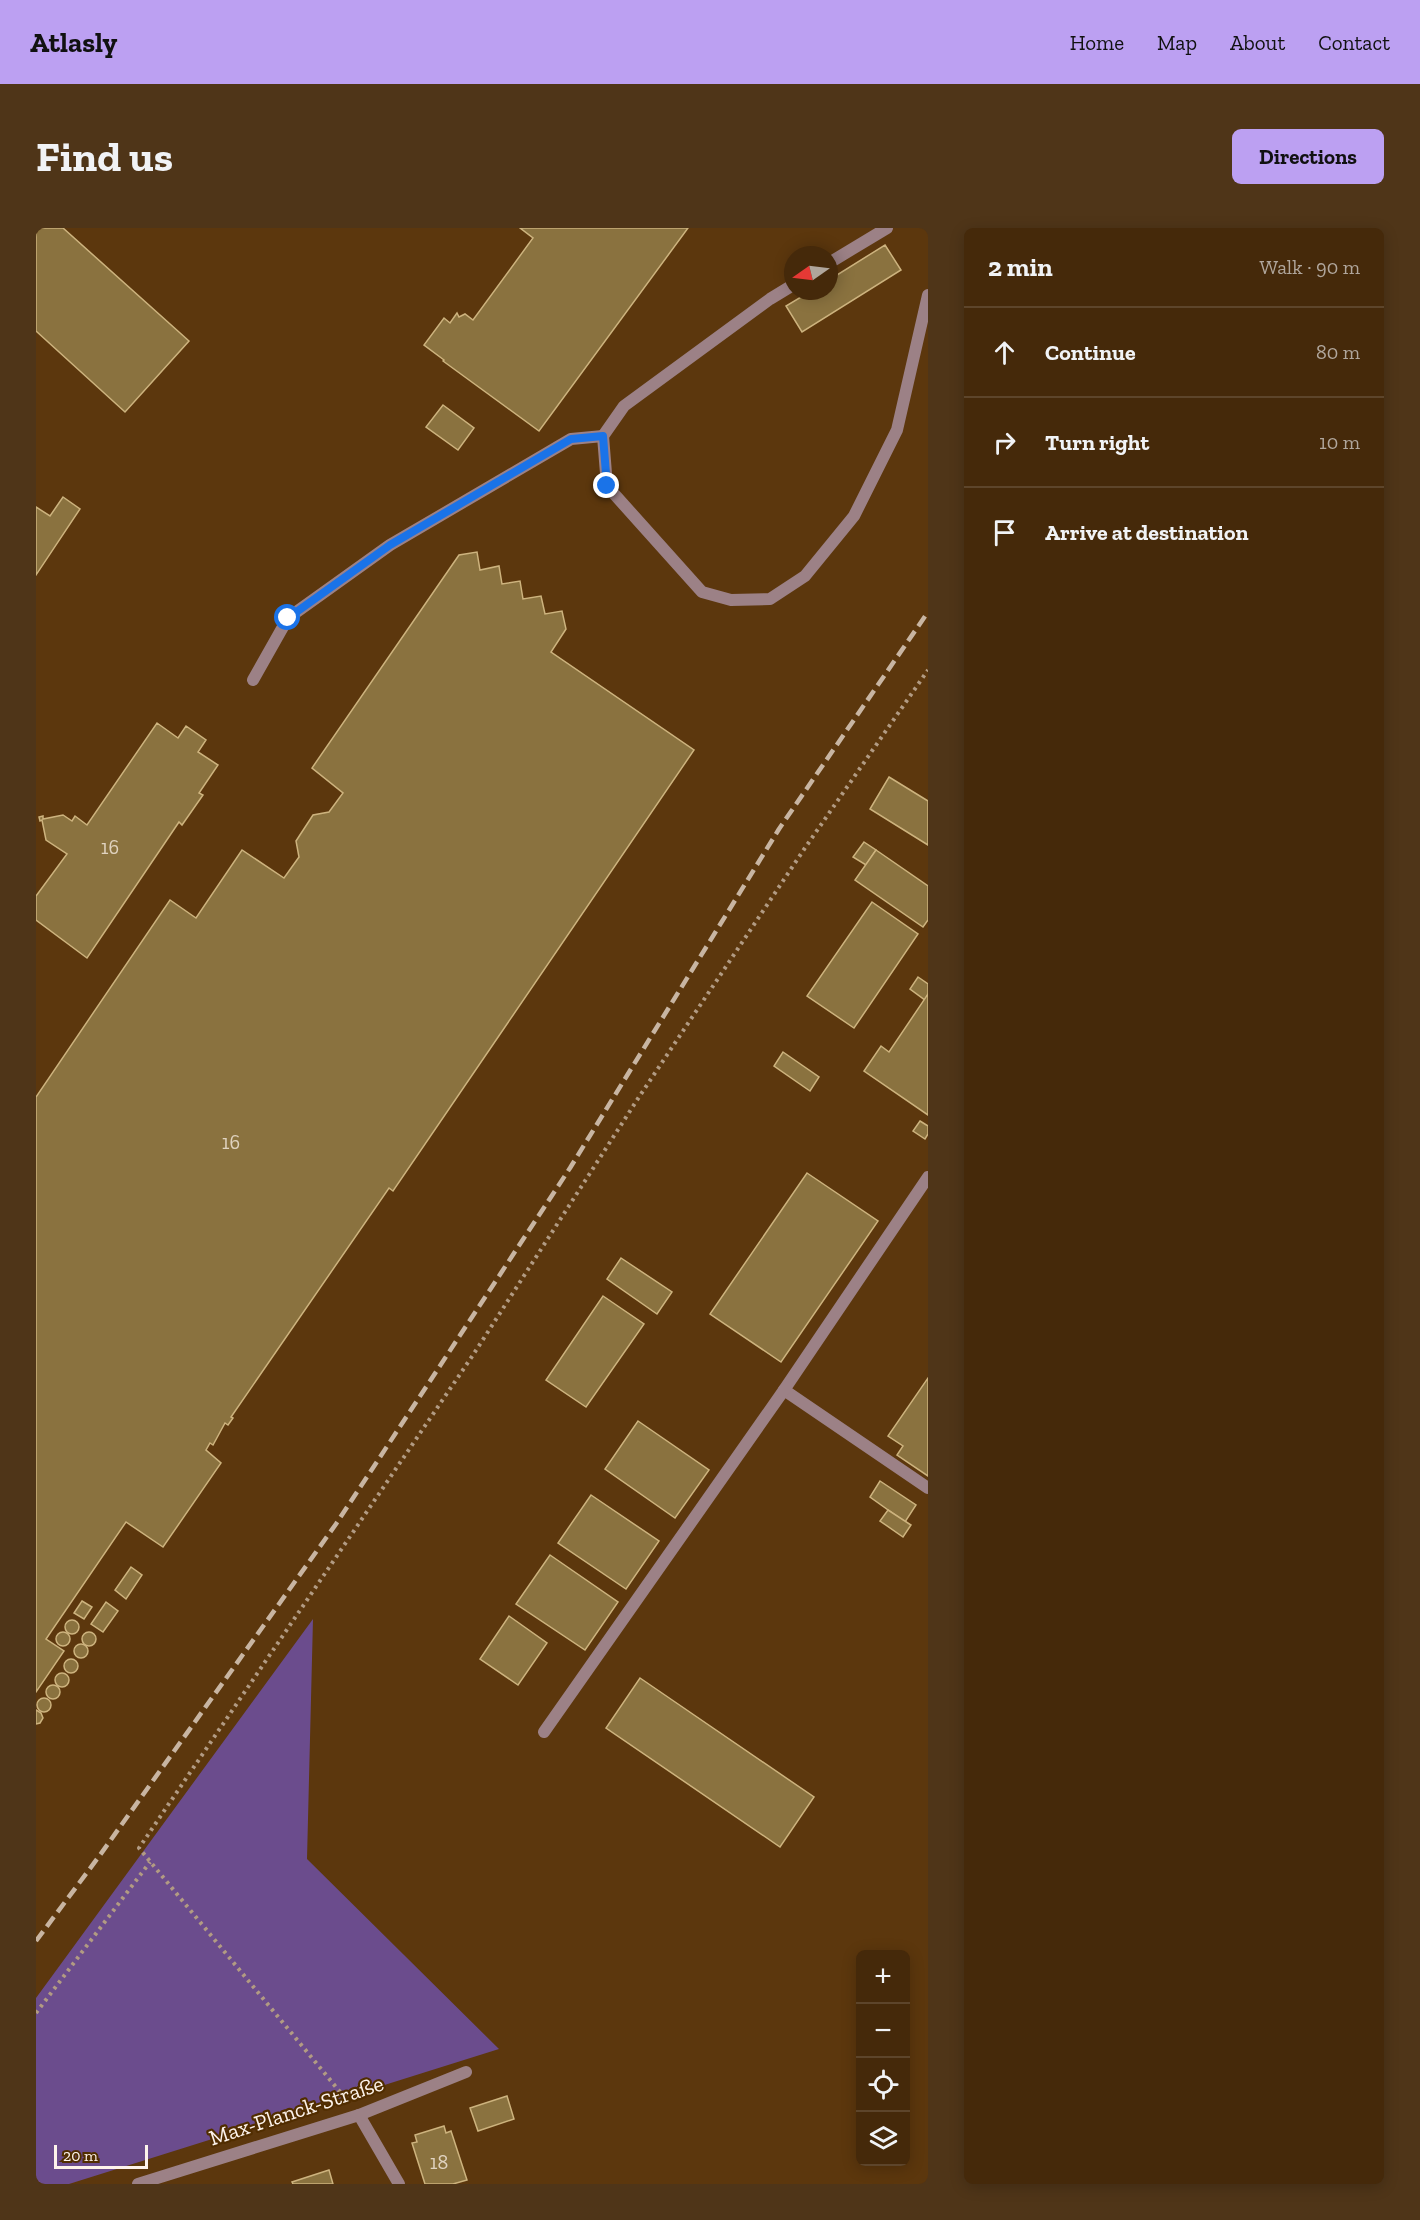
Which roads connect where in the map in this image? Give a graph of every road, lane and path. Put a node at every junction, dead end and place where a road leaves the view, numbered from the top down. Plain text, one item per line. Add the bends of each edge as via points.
1 (887, 228) edge
2 (838, 258) edge
3 (784, 290) edge
4 (928, 295) edge
5 (603, 436) junction
6 (928, 670) edge
7 (253, 680) dead end
8 (928, 1177) edge
9 (784, 1390) junction
10 (928, 1488) edge
11 (544, 1732) dead end
12 (150, 1862) junction
13 (36, 2013) edge
14 (466, 2072) dead end
15 (359, 2115) junction
16 (138, 2184) edge
17 (399, 2184) edge

1 - 2 street
3 - 5 street via 624,406
4 - 5 street via 897,430 854,516 805,576 770,599 731,600 702,592 607,486
5 - 7 street via 571,439 390,545 288,618
6 - 12 path via 671,1049 473,1355 139,1848
8 - 9 street
9 - 10 street
9 - 11 street
12 - 13 path
12 - 15 path
14 - 15 street, Max-Planck-Straße
15 - 16 street, Max-Planck-Straße
15 - 17 street

